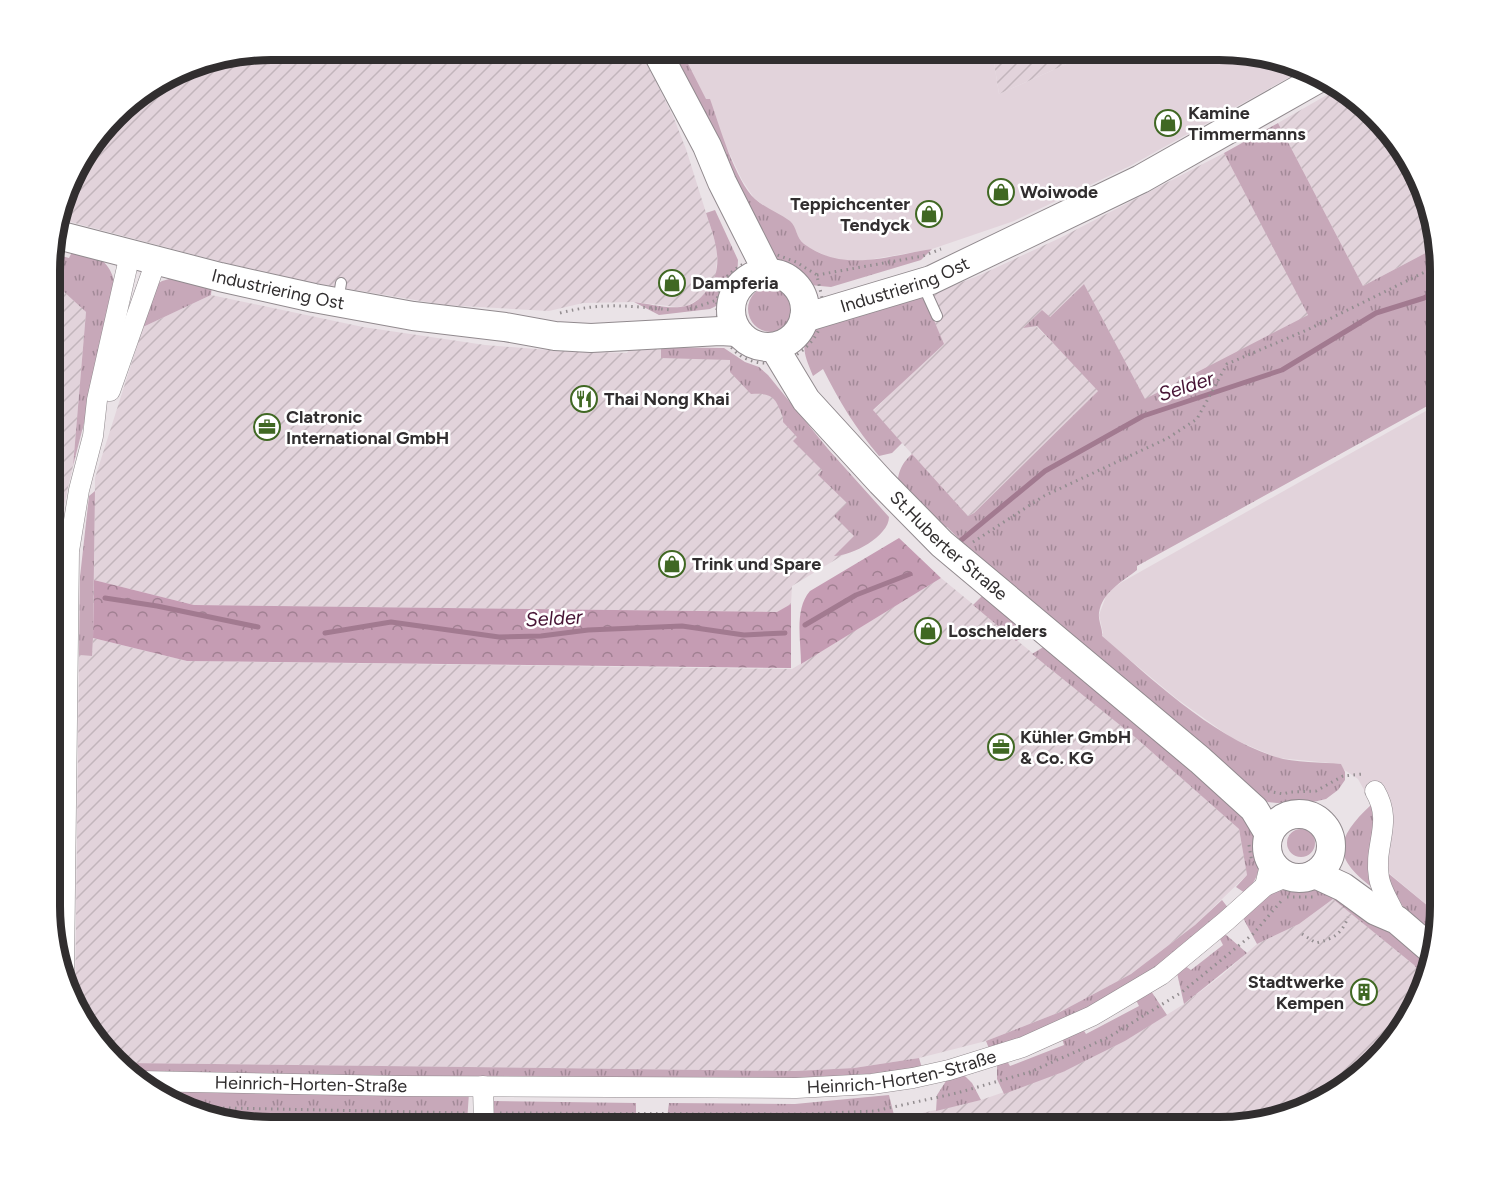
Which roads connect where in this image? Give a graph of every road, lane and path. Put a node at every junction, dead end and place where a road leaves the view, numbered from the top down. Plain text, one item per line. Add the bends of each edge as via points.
1 (661, 60) edge
2 (1312, 82) edge
3 (63, 236) edge
4 (1002, 245) junction
5 (143, 258) junction
6 (1430, 269) edge
7 (751, 270) junction
8 (922, 282) junction
9 (678, 310) dead end
10 (686, 310) dead end
11 (557, 314) dead end
12 (937, 316) dead end
13 (732, 328) junction
14 (787, 333) junction
15 (93, 436) junction
16 (953, 553) junction
17 (1200, 760) junction
18 (1363, 774) dead end
19 (1375, 791) dead end
20 (1244, 792) junction
21 (1289, 858) junction
22 (1348, 915) dead end
23 (1391, 917) junction
24 (1302, 934) dead end
25 (1426, 946) edge
26 (64, 948) edge
27 (143, 1073) edge
28 (483, 1086) junction
29 (484, 1117) edge

1 - 7 street via 707,146
2 - 4 street, Industriering Ost via 1141,179
3 - 5 street, Industriering Ost
4 - 8 street, Industriering Ost
4 - 14 street, Industriering Ost via 821,295
5 - 13 street, Industriering Ost via 340,291 413,316 505,327 535,322 636,321
5 - 15 street
5 - 15 street via 97,400
6 - 16 path via 1309,329 1227,363 1197,419 1168,438 1044,496
7 - 10 path via 725,277 717,300
7 - 13 street via 735,292
7 - 14 street via 777,274 793,282
8 - 12 lane
8 - 14 street, Industriering Ost
9 - 11 path via 616,305
13 - 14 street via 757,346
13 - 14 path via 740,355
14 - 16 street, St.Huberter Straße via 806,400
15 - 26 street via 79,490 69,560
16 - 17 street, St.Huberter Straße
17 - 20 street, St.Huberter Straße
17 - 21 street, St.Huberter Straße via 1254,809
18 - 20 path via 1343,776 1316,791 1274,794 1252,781
19 - 23 street, St.Huberter Straße via 1385,820 1377,862 1379,878 1383,893 1392,904
20 - 21 street, St.Huberter Straße via 1269,807
21 - 23 street, St.Huberter Straße
21 - 28 street, Heinrich-Horten-Straße via 1226,921 1161,975 1092,1016 1023,1047 949,1070 872,1084 796,1088
22 - 24 path via 1343,930 1329,940 1316,943
23 - 25 street, St.Huberter Straße
27 - 28 street, Heinrich-Horten-Straße
28 - 29 street

